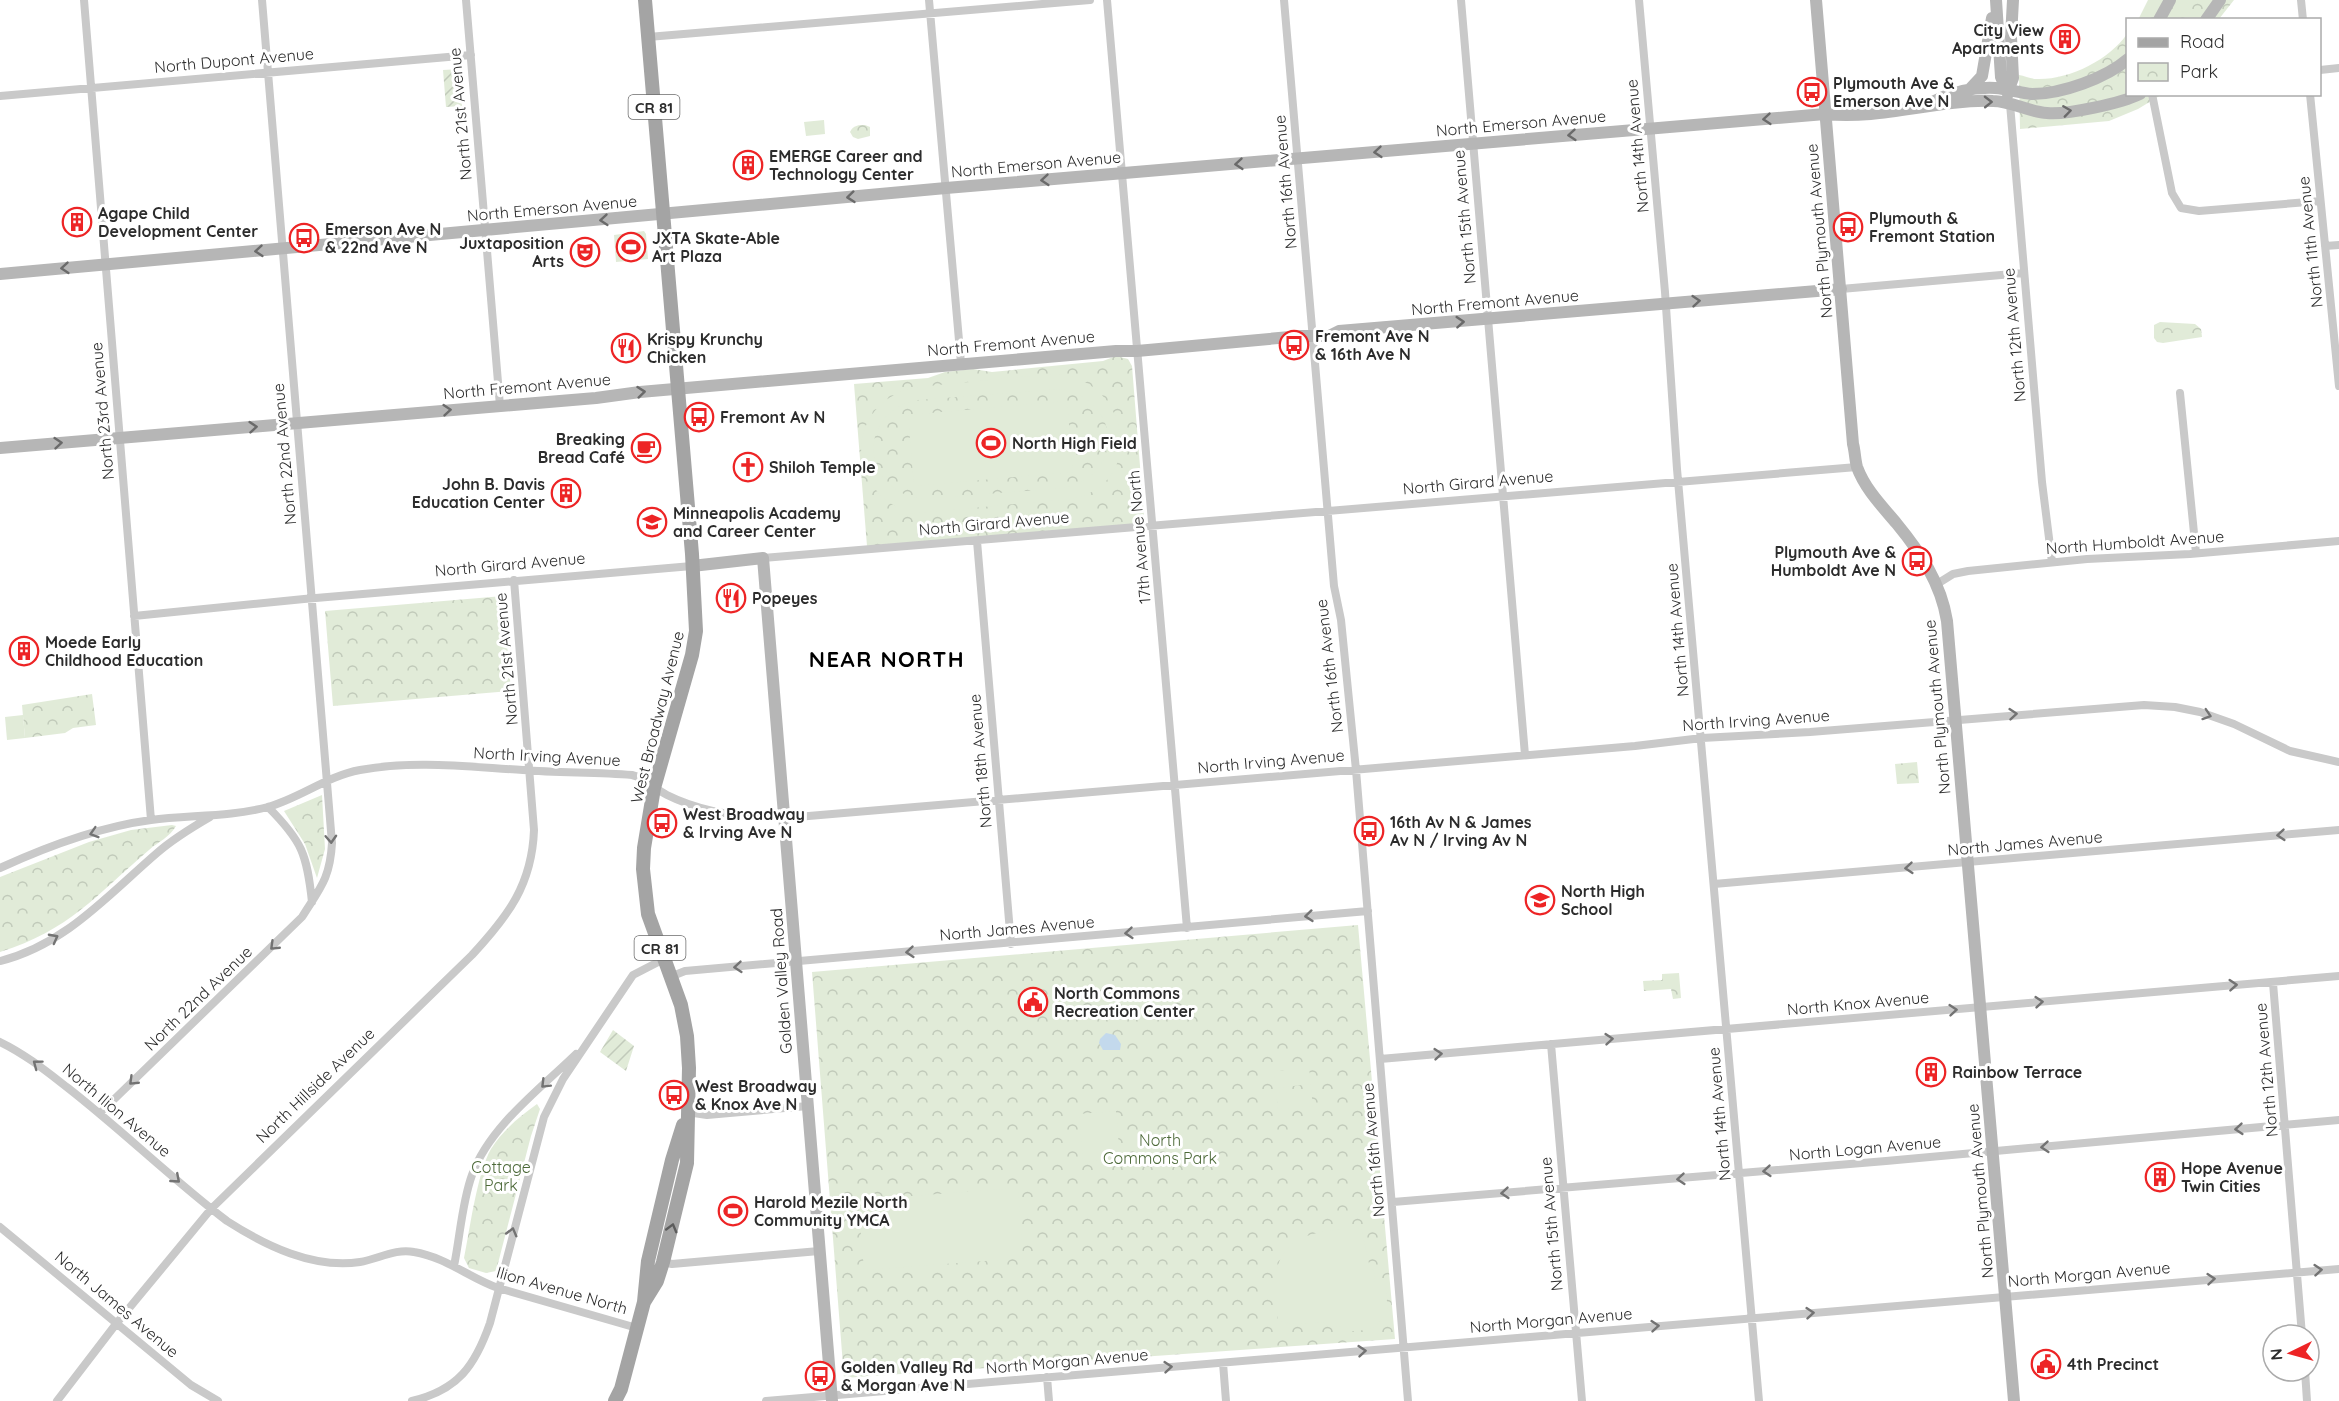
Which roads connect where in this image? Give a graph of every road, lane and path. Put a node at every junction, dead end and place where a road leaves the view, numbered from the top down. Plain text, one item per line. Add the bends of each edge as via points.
1 (84, 0) edge
2 (262, 0) edge
3 (466, 0) edge
4 (645, 0) edge
5 (929, 0) edge
6 (1090, 0) edge
7 (1107, 0) edge
8 (1284, 0) edge
9 (1461, 0) edge
10 (1639, 0) edge
11 (1816, 0) edge
12 (2013, 0) edge
13 (2170, 0) edge
14 (2220, 0) edge
15 (2301, 0) edge
16 (1995, 1) edge
17 (930, 14) junction
18 (2160, 18) edge
19 (2207, 18) edge
20 (2303, 18) edge
21 (648, 37) junction
22 (471, 55) junction
23 (2126, 60) edge
24 (2339, 68) edge
25 (2321, 70) edge
26 (269, 72) junction
27 (90, 89) junction
28 (1969, 90) junction
29 (2008, 91) junction
30 (0, 96) edge
31 (2136, 96) edge
32 (2152, 96) edge
33 (2310, 96) edge
34 (1924, 105) junction
35 (2010, 105) junction
36 (1825, 114) junction
37 (1650, 128) junction
38 (1473, 144) junction
39 (1298, 159) junction
40 (1123, 174) junction
41 (946, 188) junction
42 (2320, 201) junction
43 (663, 215) junction
44 (485, 230) junction
45 (2339, 245) edge
46 (2325, 246) junction
47 (282, 249) junction
48 (105, 264) junction
49 (2024, 273) junction
50 (0, 274) edge
51 (1841, 289) junction
52 (1665, 304) junction
53 (1488, 320) junction
54 (1313, 337) junction
55 (1137, 351) junction
56 (961, 363) junction
57 (2339, 386) edge
58 (677, 388) junction
59 (2180, 393) dead end
60 (500, 406) junction
61 (297, 423) junction
62 (119, 438) junction
63 (0, 448) edge
64 (1857, 466) junction
65 (1679, 481) junction
66 (1503, 497) junction
67 (1327, 512) junction
68 (1153, 526) junction
69 (977, 541) junction
70 (2339, 541) edge
71 (2196, 553) junction
72 (764, 558) junction
73 (2052, 562) junction
74 (692, 566) junction
75 (514, 580) junction
76 (1937, 584) junction
77 (311, 598) junction
78 (134, 616) junction
79 (1955, 719) junction
80 (1702, 738) junction
81 (1526, 755) junction
82 (2339, 762) edge
83 (1356, 770) junction
84 (530, 771) junction
85 (326, 781) junction
86 (1175, 784) junction
87 (654, 788) junction
88 (998, 801) junction
89 (268, 807) junction
90 (213, 815) junction
91 (785, 818) junction
92 (151, 820) junction
93 (2339, 830) edge
94 (1968, 863) junction
95 (0, 868) edge
96 (1714, 884) junction
97 (312, 902) junction
98 (1368, 911) junction
99 (1187, 928) junction
100 (1011, 944) junction
101 (664, 959) junction
102 (0, 961) edge
103 (796, 962) junction
104 (670, 976) junction
105 (2339, 976) edge
106 (2273, 983) junction
107 (1981, 1007) junction
108 (1727, 1029) junction
109 (0, 1042) edge
110 (587, 1043) junction
111 (1551, 1044) junction
112 (1380, 1059) junction
113 (808, 1106) junction
114 (687, 1112) junction
115 (100, 1113) junction
116 (2339, 1120) edge
117 (2286, 1125) junction
118 (1992, 1152) junction
119 (1739, 1174) junction
120 (1563, 1189) junction
121 (1393, 1202) junction
122 (211, 1209) junction
123 (0, 1227) edge
124 (819, 1251) junction
125 (663, 1262) junction
126 (454, 1266) junction
127 (2339, 1269) edge
128 (2297, 1272) junction
129 (498, 1288) junction
130 (2006, 1296) junction
131 (644, 1302) junction
132 (1751, 1318) junction
133 (2301, 1323) edge
134 (116, 1324) junction
135 (637, 1328) junction
136 (1575, 1332) junction
137 (1404, 1347) junction
138 (1223, 1363) junction
139 (1047, 1377) junction
140 (2306, 1383) edge
141 (832, 1398) edge
142 (57, 1401) edge
143 (218, 1401) edge
144 (412, 1401) edge
145 (615, 1401) edge
146 (766, 1401) edge
147 (1049, 1401) edge
148 (1226, 1401) edge
149 (1408, 1401) edge
150 (1582, 1401) edge
151 (1759, 1401) edge
152 (2014, 1401) edge
153 (2307, 1401) edge

1 - 27 street, North 23rd Avenue
2 - 26 street, North 22nd Avenue
3 - 22 street, North 21st Avenue
4 - 21 main road, West Broadway Avenue / CR 81
5 - 17 street
6 - 17 street
7 - 40 street, 17th Avenue North
8 - 39 street, North 16th Avenue
9 - 38 street, North 15th Avenue
10 - 37 street, North 14th Avenue
11 - 36 street, North Plymouth Avenue
12 - 29 street via 2013,78
13 - 18 street
14 - 19 street
15 - 20 street
16 - 28 street via 1982,76
16 - 29 street via 2001,77
17 - 21 street
17 - 41 street
21 - 43 main road, West Broadway Avenue / CR 81
22 - 26 street, North Dupont Avenue
22 - 44 street, North 21st Avenue
23 - 29 street via 2095,80 2034,94
24 - 25 street
26 - 27 street, North Dupont Avenue
26 - 47 street, North 22nd Avenue
27 - 30 street, North Dupont Avenue
27 - 48 street, North 23rd Avenue
28 - 29 street
28 - 34 street
29 - 35 street
35 -> 31 street via 2048,113 2125,102
32 - 42 street via 2172,193 2181,208 2199,211
33 - 42 street, North 11th Avenue
34 -> 35 street via 1995,100
34 - 36 street, North Emerson Avenue via 1890,113
35 - 49 street, North 12th Avenue
36 -> 37 street, North Emerson Avenue
36 - 51 street, North Plymouth Avenue
37 -> 38 street, North Emerson Avenue
37 - 52 street, North 14th Avenue
38 -> 39 street, North Emerson Avenue
38 - 53 street, North 15th Avenue
39 -> 40 street, North Emerson Avenue
39 - 54 street, North 16th Avenue
40 -> 41 street, North Emerson Avenue
40 - 55 street, 17th Avenue North
41 -> 43 street, North Emerson Avenue
41 - 56 street
42 - 46 street, North 11th Avenue
43 -> 44 street, North Emerson Avenue
43 - 58 main road, West Broadway Avenue / CR 81
44 - 47 street, North Emerson Avenue
44 - 60 street, North 21st Avenue
45 - 46 street
46 - 57 street, North 11th Avenue
47 -> 48 street, North Emerson Avenue
47 - 61 street, North 22nd Avenue
48 -> 50 street, North Emerson Avenue
48 - 62 street, North 23rd Avenue
49 - 51 street, North Fremont Avenue
49 - 73 street, North 12th Avenue
52 -> 51 street, North Fremont Avenue
51 - 64 street, North Plymouth Avenue
52 - 53 street, North Fremont Avenue
52 - 65 street, North 14th Avenue
54 -> 53 street, North Fremont Avenue
53 - 66 street, North 15th Avenue
54 - 55 street, North Fremont Avenue
54 - 67 street, North 16th Avenue
55 - 56 street, North Fremont Avenue
55 - 68 street, 17th Avenue North
56 - 58 street, North Fremont Avenue
60 -> 58 street, North Fremont Avenue
58 - 74 main road, West Broadway Avenue / CR 81
59 - 71 street
61 -> 60 street, North Fremont Avenue
62 -> 61 street, North Fremont Avenue
61 - 77 street, North 22nd Avenue
63 -> 62 street, North Fremont Avenue
62 - 78 street, North 23rd Avenue
64 - 65 street, North Girard Avenue
64 - 76 street, North Plymouth Avenue via 1876,500 1924,560
65 - 66 street, North Girard Avenue
65 - 80 street, North 14th Avenue
66 - 67 street, North Girard Avenue
66 - 81 street, North 15th Avenue
67 - 68 street, North Girard Avenue
67 - 83 street, North 16th Avenue
68 - 69 street, North Girard Avenue
68 - 86 street, 17th Avenue North
69 - 72 street, North Girard Avenue
69 - 88 street, North 18th Avenue
70 - 71 street, North Humboldt Avenue
71 - 73 street, North Humboldt Avenue
72 - 74 street, North Girard Avenue
72 - 91 street, Golden Valley Road
73 - 76 street, North Humboldt Avenue via 1957,572
74 - 75 street, North Girard Avenue
74 - 87 main road, West Broadway Avenue / CR 81 via 696,631
75 - 77 street, North Girard Avenue
75 - 84 street, North 21st Avenue
76 - 79 street, North Plymouth Avenue via 1945,606
77 - 78 street, North Girard Avenue
77 - 85 street, North 22nd Avenue
78 - 92 street, North 23rd Avenue
79 - 80 street, North Irving Avenue
79 -> 82 street, North Irving Avenue via 2114,706 2175,707 2234,724 2290,751
79 - 94 street, North Plymouth Avenue
80 - 81 street, North Irving Avenue
80 - 96 street, North 14th Avenue
81 - 83 street, North Irving Avenue
83 - 86 street, North Irving Avenue
83 - 98 street, North 16th Avenue
84 - 85 street, North Irving Avenue via 387,765
84 - 87 street, North Irving Avenue via 632,775
84 - 122 street, North Hillside Avenue via 534,830 531,862 506,916 472,955
85 - 89 street, North Irving Avenue
85 -> 97 street, North 22nd Avenue via 331,858 327,877
86 - 88 street, North Irving Avenue
86 - 99 street, 17th Avenue North
87 - 91 street, North Irving Avenue via 720,812
87 - 101 main road, West Broadway Avenue / CR 81 via 643,869 648,914
88 - 91 street, North Irving Avenue
88 - 100 street, North 18th Avenue
89 - 90 street, North Irving Avenue
89 - 97 street via 291,829 303,849
90 - 92 street, North Irving Avenue
102 -> 90 street, North Irving Avenue via 34,949 68,930 158,852
91 - 103 street, Golden Valley Road
92 -> 95 street, North Irving Avenue via 71,840
93 -> 94 street, North James Avenue
94 -> 96 street, North James Avenue
94 - 107 street, North Plymouth Avenue
96 - 108 street, North 14th Avenue
97 -> 115 street, North 22nd Avenue via 288,932
98 -> 99 street, North James Avenue
98 - 112 street, North 16th Avenue
99 -> 100 street, North James Avenue
100 -> 103 street, North James Avenue
101 - 104 main road, West Broadway Avenue / CR 81
101 - 110 street via 633,975
103 -> 104 street, North James Avenue via 686,971
103 - 113 street, Golden Valley Road
104 - 114 main road, West Broadway Avenue / CR 81 via 687,1036
105 - 106 street, North Knox Avenue
107 -> 106 street, North Knox Avenue
106 - 117 street, North 12th Avenue
108 -> 107 street, North Knox Avenue
107 - 118 street, North Plymouth Avenue
111 -> 108 street, North Knox Avenue
108 - 119 street, North 14th Avenue
115 -> 109 street, North Ilion Avenue via 38,1065
110 -> 126 street via 513,1114 483,1152 469,1183
129 -> 110 street via 544,1117
112 -> 111 street, North Knox Avenue
111 - 120 street, North 15th Avenue
112 - 121 street, North 16th Avenue
113 - 114 street
113 - 124 street, Golden Valley Road
125 -> 114 main road, West Broadway Avenue / CR 81 via 687,1163
114 - 131 main road, West Broadway Avenue / CR 81 via 648,1261
115 -> 122 street, North Ilion Avenue
116 - 117 street, North Logan Avenue
117 -> 118 street, North Logan Avenue
117 - 128 street, North 12th Avenue
118 -> 119 street, North Logan Avenue
118 - 130 street, North Plymouth Avenue
119 -> 120 street, North Logan Avenue
119 - 132 street, North 14th Avenue
120 -> 121 street, North Logan Avenue
120 - 136 street, North 15th Avenue
121 - 137 street, North 16th Avenue
122 - 126 street, Ilion Avenue North via 248,1235 300,1257 359,1262 413,1251
122 - 134 street, North Hillside Avenue
123 - 134 street, North James Avenue
124 - 125 street
124 - 141 street, Golden Valley Road
125 - 131 main road, West Broadway Avenue / CR 81
126 - 129 street, Ilion Avenue North
128 -> 127 street, North Morgan Avenue
130 -> 128 street, North Morgan Avenue
128 - 133 street, North 12th Avenue
129 - 135 street, Ilion Avenue North
129 - 144 street via 483,1342 468,1370 452,1384
132 -> 130 street, North Morgan Avenue
130 - 152 street, North Plymouth Avenue
131 - 135 main road, West Broadway Avenue / CR 81
136 -> 132 street, North Morgan Avenue
132 - 151 street, North 14th Avenue
134 - 142 street, North Hillside Avenue
134 - 143 street, North James Avenue via 191,1385
135 - 145 main road, West Broadway Avenue / CR 81
136 - 137 street, North Morgan Avenue
136 - 150 street, North 15th Avenue
138 -> 137 street, North Morgan Avenue
137 - 149 street, North 16th Avenue
139 -> 138 street, North Morgan Avenue
138 - 148 street
139 - 141 street, North Morgan Avenue
139 - 147 street
140 - 153 street
141 - 146 street, North Morgan Avenue

